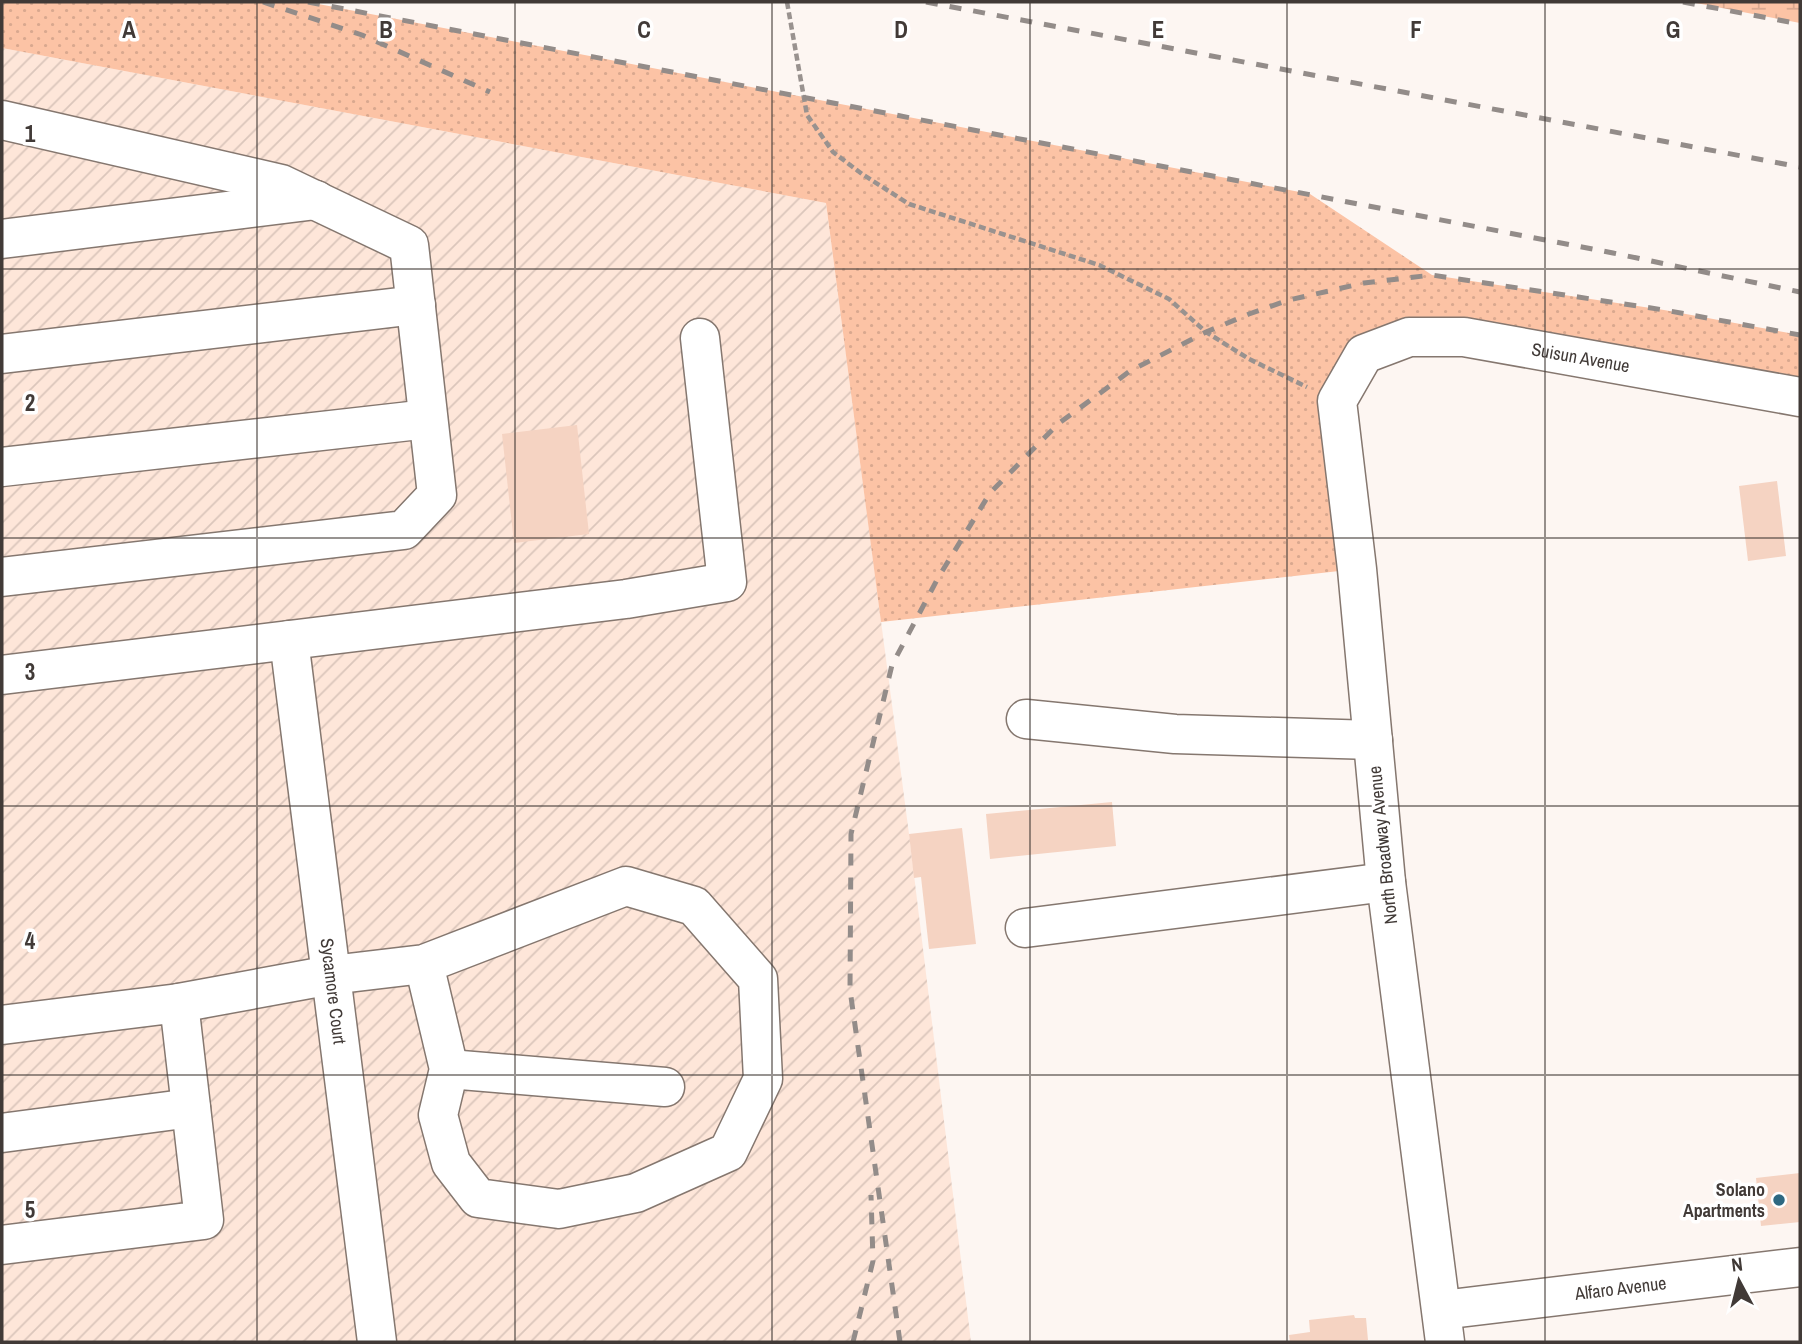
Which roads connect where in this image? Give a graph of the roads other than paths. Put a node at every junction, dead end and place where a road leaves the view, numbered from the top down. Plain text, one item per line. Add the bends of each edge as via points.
1 (12, 124) edge
2 (319, 200) junction
3 (2, 239) edge
4 (416, 305) junction
5 (699, 338) dead end
6 (2, 354) edge
7 (1800, 397) edge
8 (1337, 401) joint
9 (428, 419) junction
10 (2, 467) edge
11 (2, 576) edge
12 (289, 640) junction
13 (2, 675) edge
14 (1026, 719) dead end
15 (1373, 740) junction
16 (1386, 883) junction
17 (1025, 928) dead end
18 (424, 964) junction
19 (331, 975) junction
20 (179, 1003) junction
21 (2, 1024) edge
22 (449, 1069) junction
23 (665, 1087) dead end
24 (191, 1108) junction
25 (2, 1133) edge
26 (2, 1245) edge
27 (1800, 1267) edge
28 (1443, 1326) edge
29 (377, 1342) edge

1 - 2 street via 281,184
2 - 3 street
2 - 4 street via 409,246
4 - 6 street
4 - 9 street
5 - 12 street via 727,582 626,599
7 - 8 street, Suisun Avenue via 1464,337 1409,337 1364,354
8 - 15 street, North Broadway Avenue
9 - 10 street
9 - 11 street via 437,495 404,530
12 - 13 street
12 - 19 street, Sycamore Court
14 - 15 street via 1175,734
15 - 16 street, North Broadway Avenue
16 - 17 street
16 - 28 street, North Broadway Avenue
18 - 19 street
18 - 22 street
18 - 22 street via 626,886 694,906 758,979 763,1079 727,1152 636,1192 559,1209 478,1198 451,1163 438,1115
19 - 20 street
19 - 29 street, Sycamore Court
20 - 21 street
20 - 24 street
22 - 23 street
24 - 25 street
24 - 26 street via 204,1220
27 - 28 street, Alfaro Avenue

